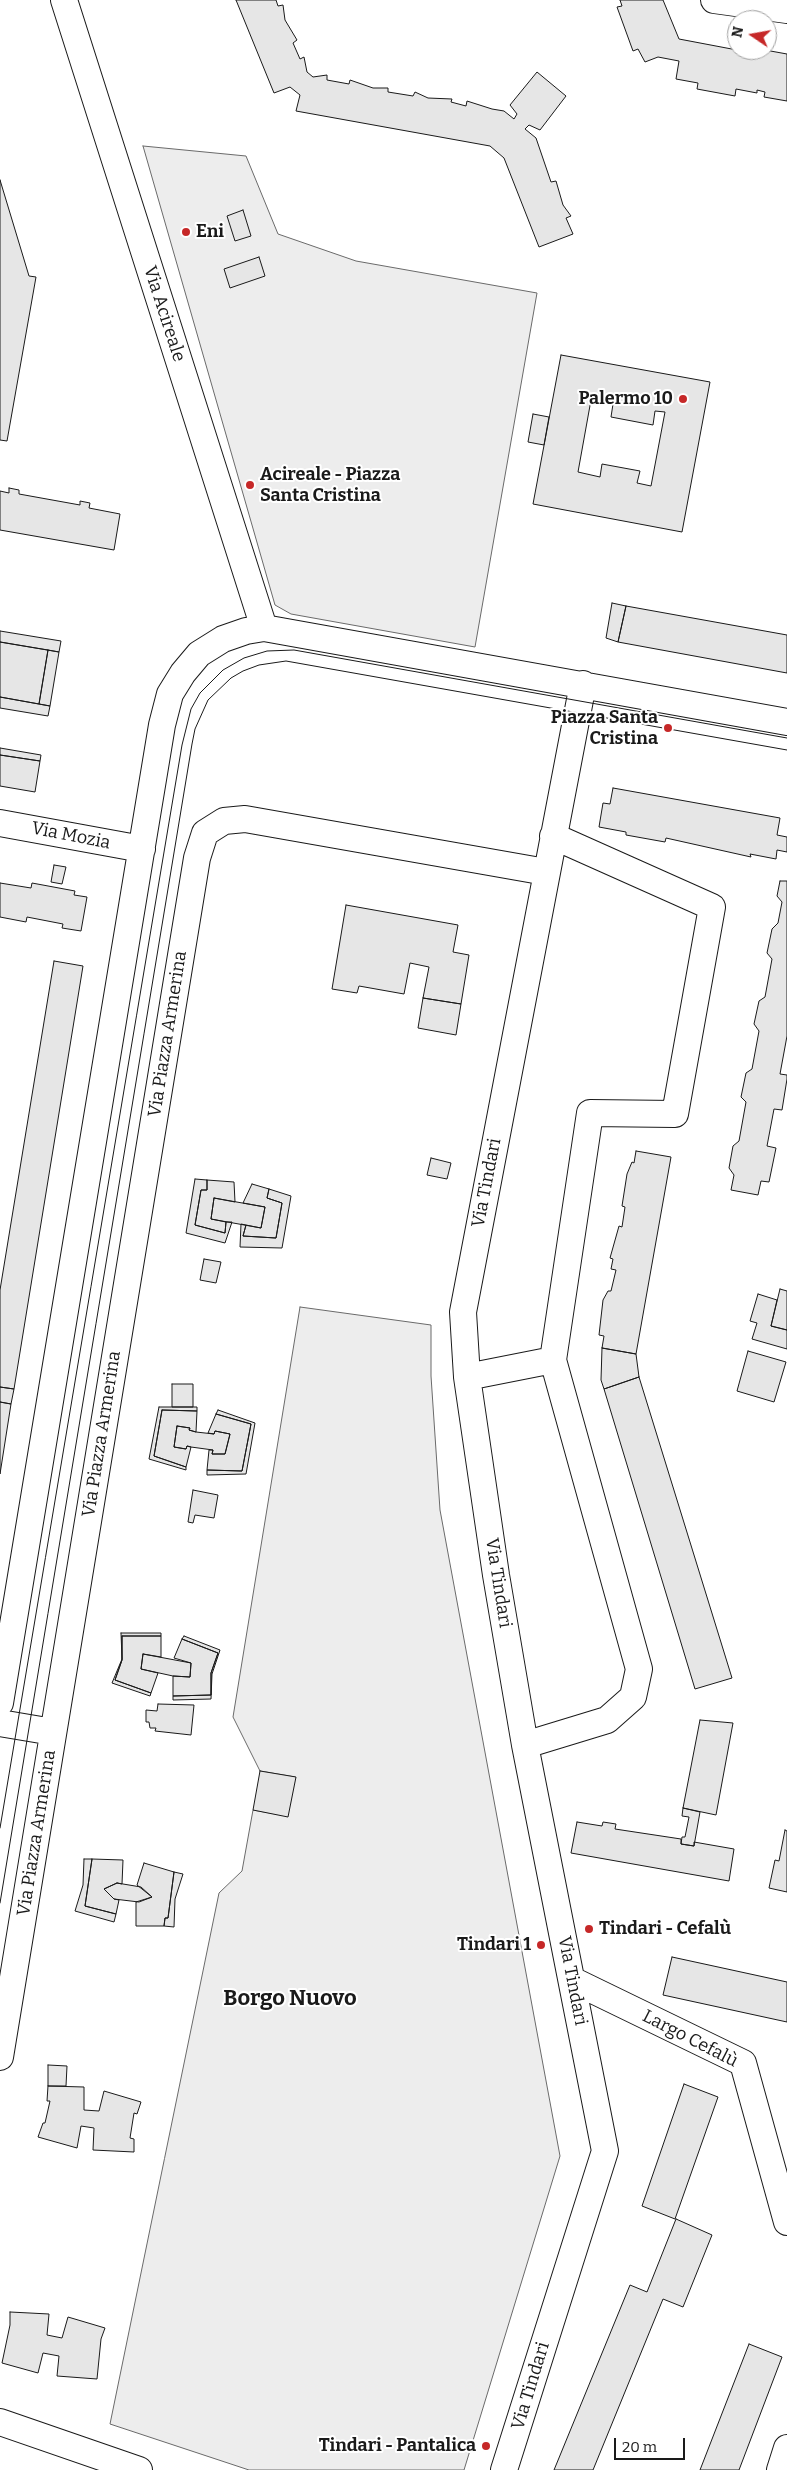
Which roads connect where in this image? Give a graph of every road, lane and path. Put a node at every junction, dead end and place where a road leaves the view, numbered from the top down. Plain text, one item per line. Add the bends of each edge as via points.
1 (64, 0) edge
2 (714, 0) edge
3 (787, 10) edge
4 (264, 628) junction
5 (583, 684) junction
6 (787, 722) edge
7 (0, 823) edge
8 (553, 836) junction
9 (142, 849) junction
10 (546, 872) junction
11 (553, 1360) junction
12 (467, 1377) junction
13 (0, 1703) edge
14 (0, 1723) edge
15 (53, 1732) junction
16 (525, 1746) junction
17 (572, 1980) junction
18 (0, 2057) edge
19 (787, 2222) edge
20 (0, 2422) edge
21 (787, 2448) edge
22 (139, 2470) edge
23 (504, 2470) edge
24 (780, 2470) edge

1 - 4 street, Via Acireale
2 - 3 street
4 - 5 street
4 - 9 street via 246,630 223,639 199,654 170,694
5 - 6 street
5 - 8 street, Via Tindari
7 - 9 street, Via Mozia
8 - 10 street, Via Tindari
8 - 11 street via 712,907 675,1114 590,1113
9 - 13 street
10 - 12 street, Via Tindari via 463,1312
10 - 15 street, Via Piazza Armerina via 245,819 224,821 205,833 197,858
11 - 12 street
11 - 16 street via 639,1669 633,1697 607,1720
12 - 16 street, Via Tindari
14 - 15 street
15 - 18 street, Via Piazza Armerina
16 - 17 street, Via Tindari
17 - 19 street, Largo Cefalù via 743,2062
17 - 23 street, Via Tindari via 605,2150
20 - 22 street
21 - 24 street

